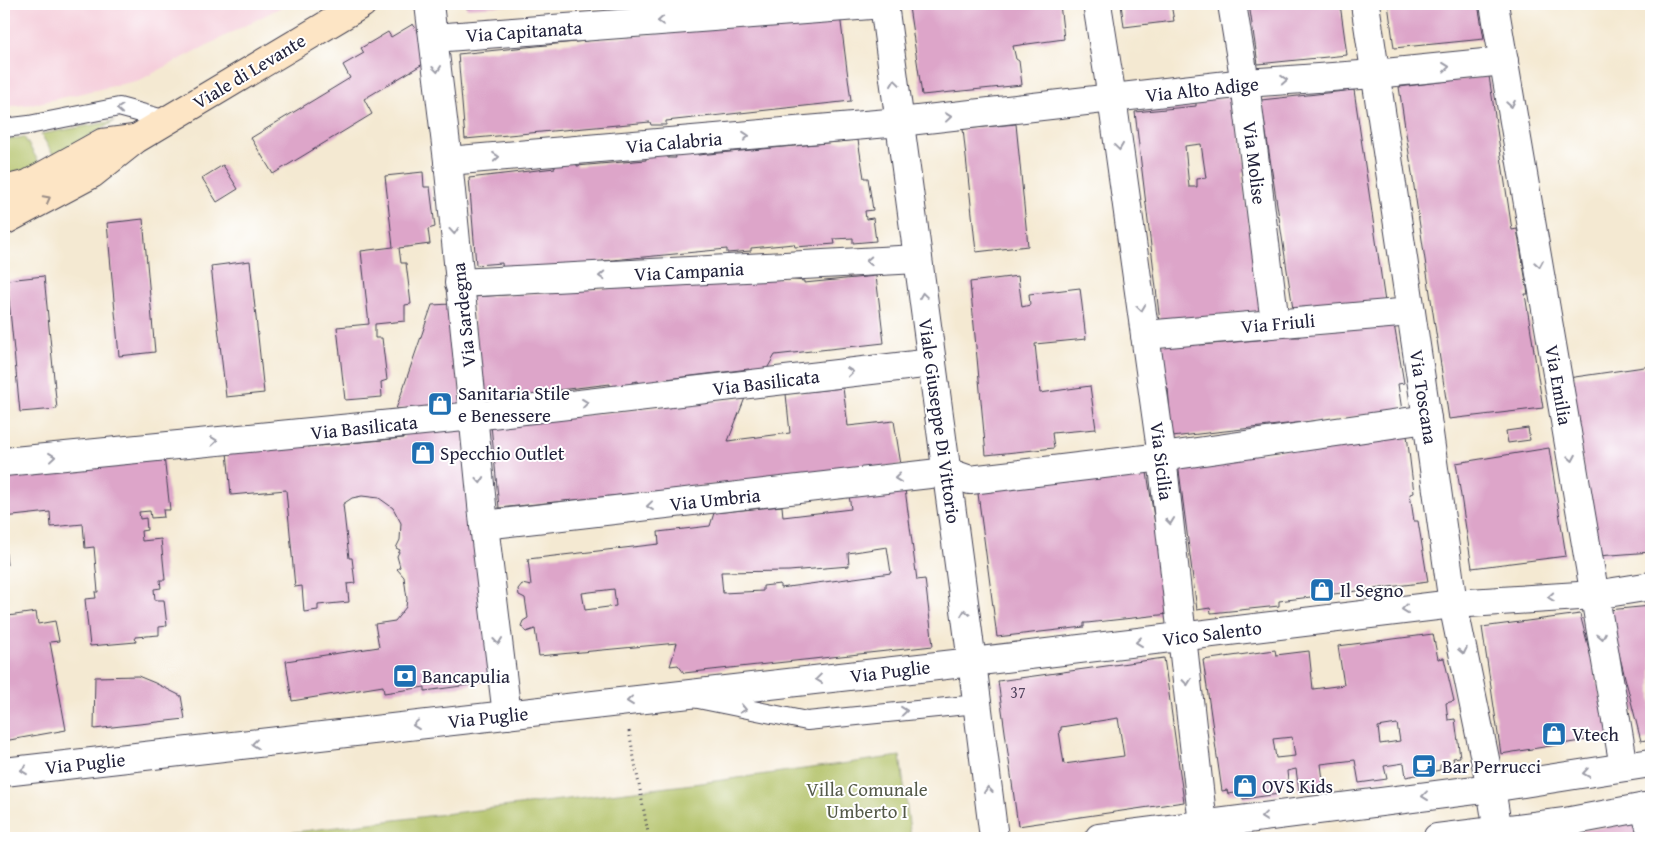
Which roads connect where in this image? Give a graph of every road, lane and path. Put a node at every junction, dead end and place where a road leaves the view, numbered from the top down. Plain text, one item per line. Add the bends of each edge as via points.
1 (362, 4) edge
2 (429, 4) edge
3 (884, 4) edge
4 (1097, 4) edge
5 (1232, 4) edge
6 (1365, 4) edge
7 (1494, 4) edge
8 (434, 38) junction
9 (1504, 61) junction
10 (1375, 74) junction
11 (1245, 83) junction
12 (1112, 98) junction
13 (167, 120) junction
14 (900, 122) junction
15 (4, 128) edge
16 (136, 139) junction
17 (448, 161) junction
18 (4, 190) edge
19 (4, 222) edge
20 (918, 259) junction
21 (459, 283) junction
22 (1411, 312) junction
23 (1275, 323) junction
24 (1145, 335) junction
25 (932, 363) junction
26 (474, 416) junction
27 (1427, 419) junction
28 (1162, 457) junction
29 (4, 462) edge
30 (947, 472) junction
31 (484, 525) junction
32 (1651, 586) edge
33 (1595, 595) junction
34 (1453, 604) junction
35 (1182, 636) junction
36 (972, 662) junction
37 (678, 695) junction
38 (624, 702) junction
39 (977, 704) junction
40 (508, 715) junction
41 (1651, 763) edge
42 (1624, 767) junction
43 (4, 772) edge
44 (1491, 788) junction
45 (1649, 814) edge
46 (1203, 825) junction
47 (1567, 830) edge
48 (1499, 834) edge
49 (649, 838) edge
50 (994, 838) edge
51 (1099, 838) edge
52 (1437, 838) edge

1 - 13 main road, Viale di Levante
2 - 8 street, Via Sardegna
3 -> 8 street, Via Capitanata
14 -> 3 street, Viale Giuseppe Di Vittorio
4 - 12 street, Via Sicilia
5 - 11 street, Via Molise
6 - 10 street, Via Toscana
7 - 9 street, Via Emilia
8 -> 17 street, Via Sardegna
10 -> 9 street, Via Alto Adige
9 -> 33 street, Via Emilia
11 -> 10 street, Via Alto Adige
10 - 22 street, Via Toscana
11 - 12 street, Via Alto Adige
11 - 23 street, Via Molise
14 -> 12 street, Via Alto Adige
12 -> 24 street, Via Sicilia
13 -> 15 lane via 119,107
13 - 16 main road, Viale di Levante
17 -> 14 street, Via Calabria
14 - 20 street, Viale Giuseppe Di Vittorio
16 - 18 main road, Viale di Levante via 102,143 28,184
19 -> 16 main road, Viale di Levante via 92,174
17 -> 21 street, Via Sardegna
20 -> 21 street, Via Campania
25 -> 20 street, Viale Giuseppe Di Vittorio
21 - 26 street, Via Sardegna
22 - 23 street, Via Friuli
22 - 27 street, Via Toscana
23 - 24 street, Via Friuli
24 - 28 street, Via Sicilia
26 -> 25 street, Via Basilicata
25 - 30 street, Viale Giuseppe Di Vittorio
29 -> 26 street, Via Basilicata
26 -> 31 street, Via Sardegna
27 - 28 street
27 - 34 street, Via Toscana
28 - 30 street via 970,480
28 -> 35 street, Via Sicilia
30 -> 31 street, Via Umbria
36 -> 30 street, Viale Giuseppe Di Vittorio
31 -> 40 street, Via Sardegna
32 - 33 street, Vico Salento
33 -> 34 street, Vico Salento
33 -> 42 street, Via Emilia
34 -> 35 street, Vico Salento
34 -> 44 street, Via Toscana
35 -> 36 street, Vico Salento
35 -> 46 street, Via Sicilia
36 -> 37 street, Via Puglie
36 - 39 street, Viale Giuseppe Di Vittorio
37 -> 38 street, Via Puglie
37 -> 39 lane via 807,721
38 - 40 street, Via Puglie
38 - 49 path
50 -> 39 street, Viale Giuseppe Di Vittorio
40 -> 43 street, Via Puglie
41 - 42 street
42 -> 44 street
44 -> 46 street
44 - 48 street, Via Toscana
45 - 47 street
46 - 51 street
47 - 48 street
48 - 52 street

